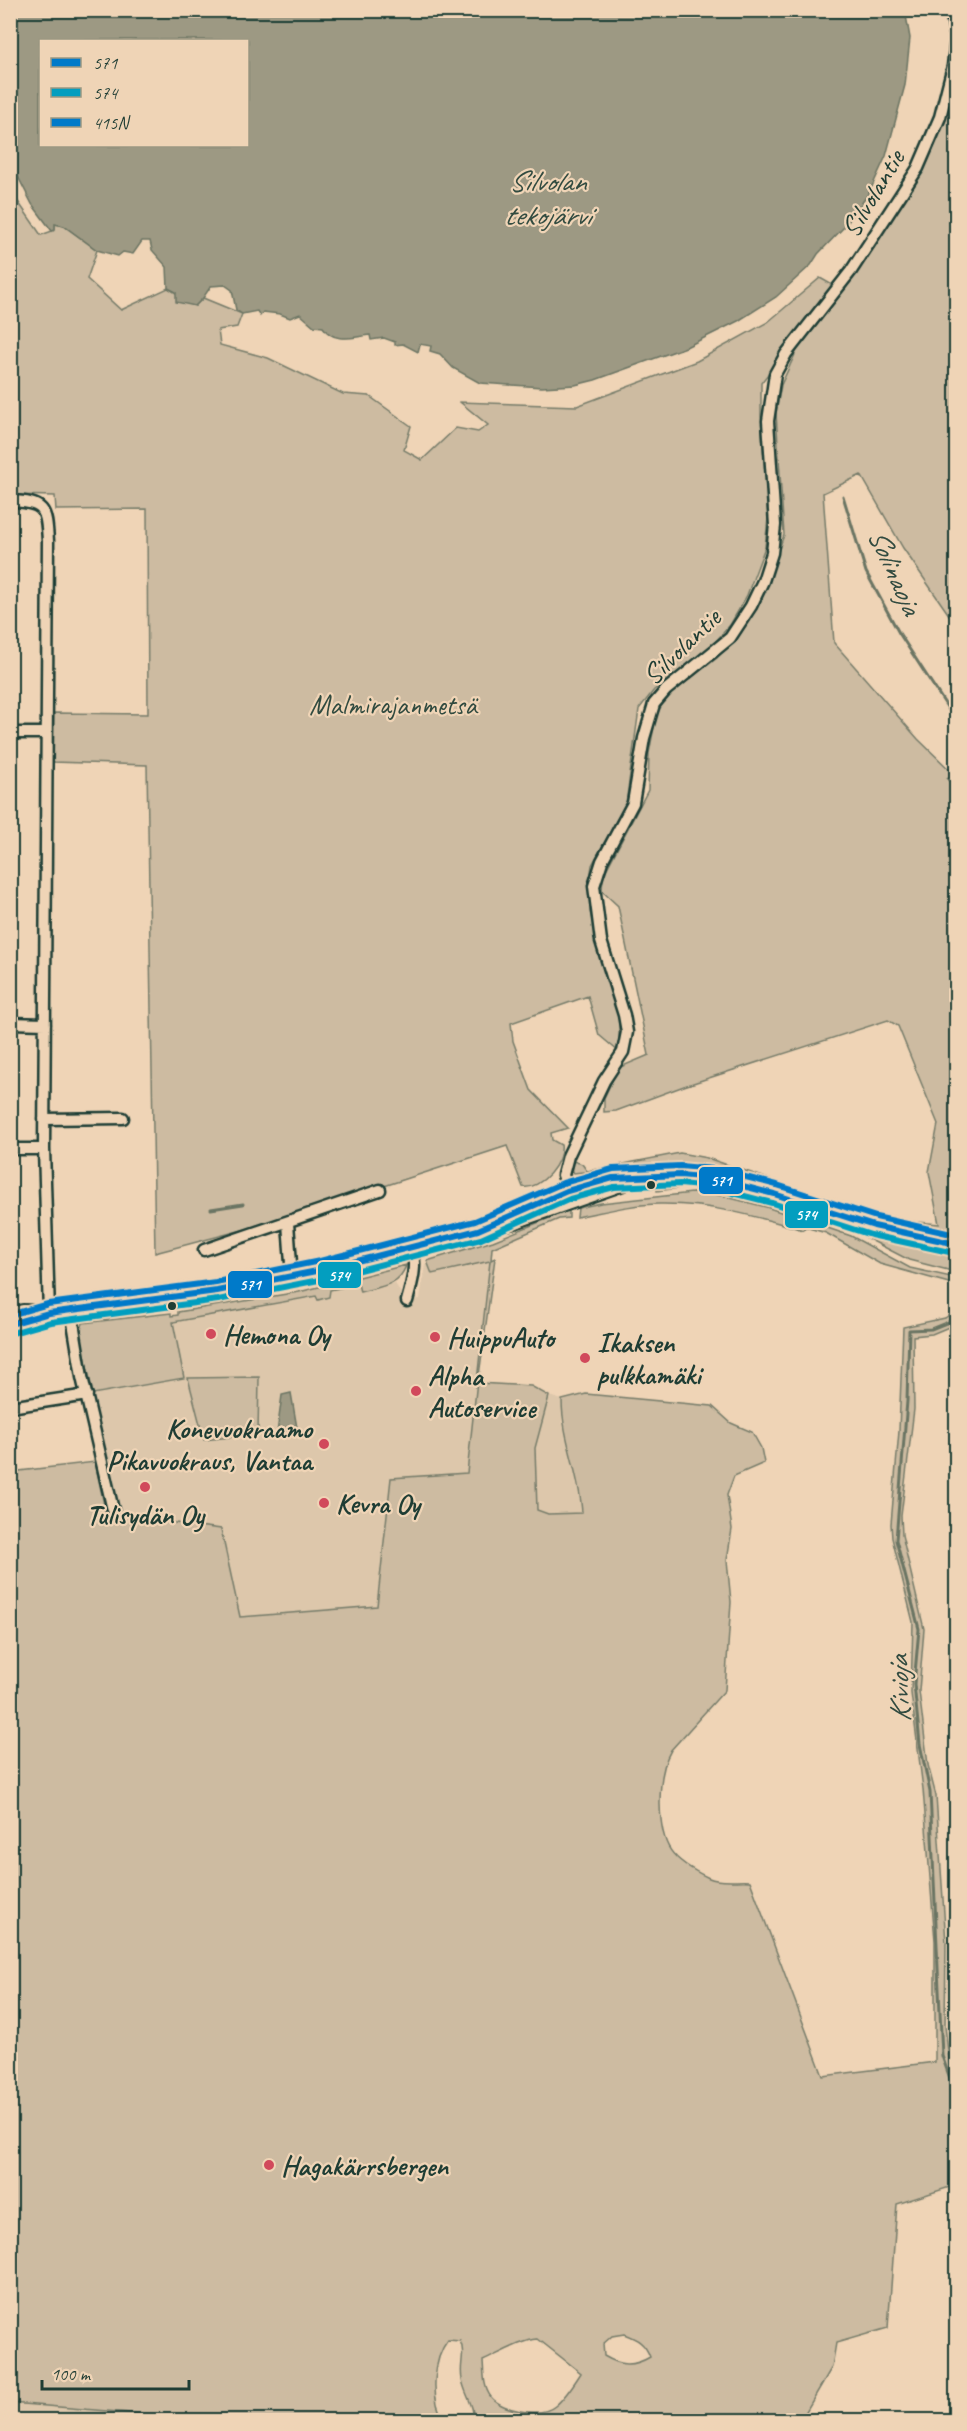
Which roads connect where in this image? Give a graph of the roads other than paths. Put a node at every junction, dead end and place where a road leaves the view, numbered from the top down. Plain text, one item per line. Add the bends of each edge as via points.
1 (951, 10) edge
2 (10, 501) edge
3 (10, 733) edge
4 (46, 733) junction
5 (10, 1023) edge
6 (45, 1024) junction
7 (123, 1118) dead end
8 (44, 1119) junction
9 (10, 1149) edge
10 (44, 1149) junction
11 (380, 1190) dead end
12 (569, 1195) junction
13 (288, 1223) junction
14 (957, 1244) edge
15 (412, 1248) junction
16 (204, 1250) dead end
17 (292, 1277) junction
18 (407, 1301) dead end
19 (71, 1310) junction
20 (49, 1313) junction
21 (10, 1314) edge
22 (10, 1324) edge
23 (87, 1395) junction
24 (10, 1407) edge
25 (113, 1510) dead end

1 - 12 street, Silvolantie via 956,38 953,66 940,117 918,168 851,271 786,354 775,374 768,421 775,525 763,581 730,638 654,704 633,803 602,861 594,886 601,941 627,1032 623,1052 604,1081 568,1156 563,1175
2 - 4 street via 31,502 46,514
3 - 4 street
4 - 6 street
5 - 6 street
6 - 8 street
7 - 8 street
8 - 10 street
9 - 10 street
10 - 20 street
11 - 13 street
12 - 14 main road via 641,1177 680,1175 736,1183 874,1226
12 - 15 main road via 515,1221
13 - 16 street
13 - 17 street
15 - 17 main road
15 - 18 street via 415,1260
17 - 19 main road
19 - 20 main road
19 - 23 street
20 - 21 main road
20 - 22 main road
23 - 24 street
23 - 25 street

